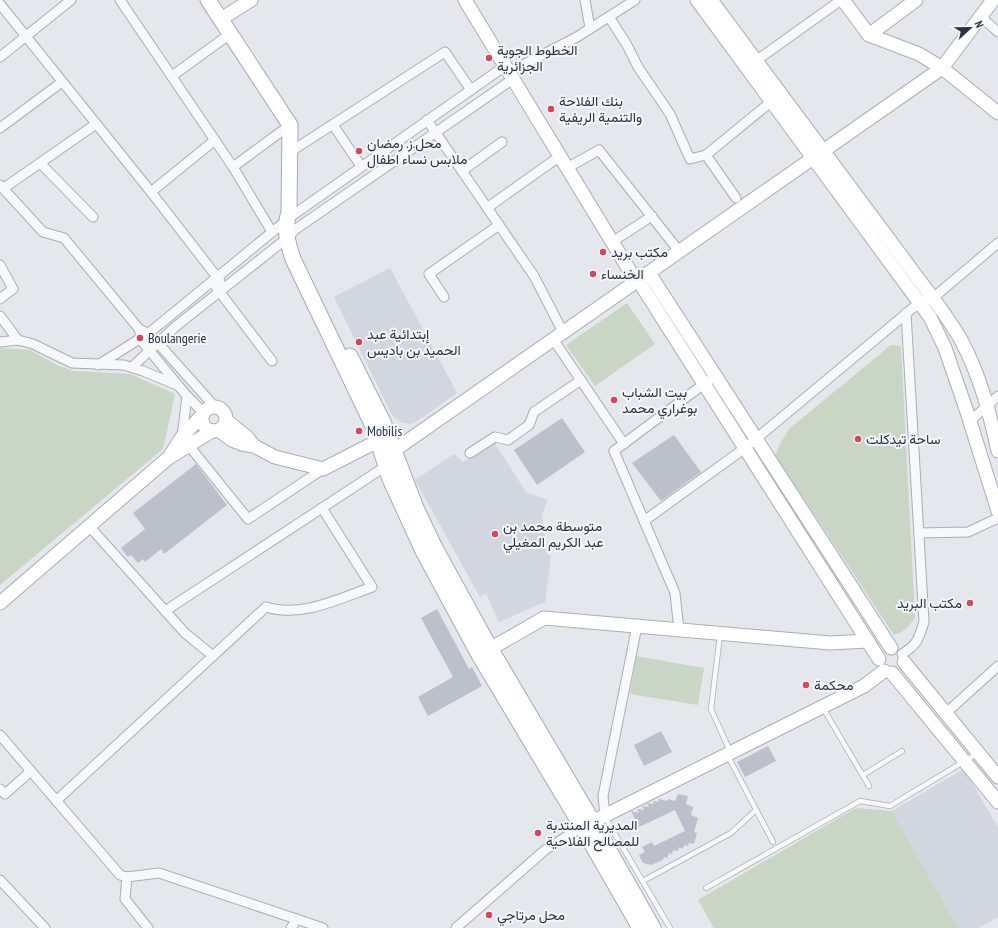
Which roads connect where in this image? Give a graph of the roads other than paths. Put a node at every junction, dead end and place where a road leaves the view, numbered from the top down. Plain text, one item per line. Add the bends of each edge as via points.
1 (71, 0) edge
2 (120, 0) edge
3 (208, 0) edge
4 (252, 0) edge
5 (465, 0) edge
6 (585, 0) edge
7 (635, 0) edge
8 (697, 0) edge
9 (711, 0) edge
10 (842, 0) edge
11 (916, 0) edge
12 (993, 0) edge
13 (0, 4) edge
14 (980, 16) junction
15 (609, 17) junction
16 (221, 19) junction
17 (590, 28) junction
18 (998, 32) edge
19 (230, 34) junction
20 (869, 35) junction
21 (26, 36) junction
22 (0, 57) edge
23 (751, 64) junction
24 (942, 68) junction
25 (509, 73) junction
26 (172, 76) junction
27 (62, 82) junction
28 (471, 90) junction
29 (772, 101) junction
30 (998, 113) edge
31 (427, 120) junction
32 (96, 124) junction
33 (290, 125) junction
34 (333, 125) junction
35 (0, 128) edge
36 (436, 133) junction
37 (215, 140) junction
38 (502, 142) dead end
39 (290, 152) junction
40 (818, 154) junction
41 (706, 155) junction
42 (563, 162) junction
43 (40, 163) junction
44 (361, 166) junction
45 (232, 167) junction
46 (462, 171) junction
47 (2, 187) edge
48 (151, 192) junction
49 (736, 198) dead end
50 (487, 208) junction
51 (652, 216) junction
52 (93, 217) dead end
53 (290, 223) junction
54 (499, 225) junction
55 (272, 232) junction
56 (612, 242) junction
57 (998, 243) edge
58 (679, 251) junction
59 (0, 265) edge
60 (641, 278) junction
61 (214, 279) junction
62 (222, 289) junction
63 (444, 298) dead end
64 (933, 298) junction
65 (0, 299) edge
66 (920, 302) junction
67 (906, 313) junction
68 (0, 316) edge
69 (149, 333) junction
70 (140, 334) junction
71 (558, 336) junction
72 (18, 340) junction
73 (962, 341) junction
74 (0, 342) edge
75 (159, 343) junction
76 (946, 348) junction
77 (149, 351) junction
78 (272, 361) dead end
79 (98, 364) junction
80 (132, 367) junction
81 (715, 376) junction
82 (581, 380) junction
83 (704, 384) junction
84 (179, 386) junction
85 (187, 396) junction
86 (998, 396) edge
87 (987, 406) junction
88 (215, 407) junction
89 (203, 414) junction
90 (970, 421) junction
91 (219, 427) junction
92 (382, 437) junction
93 (756, 439) junction
94 (186, 442) junction
95 (624, 444) junction
96 (745, 448) junction
97 (998, 451) edge
98 (470, 453) dead end
99 (387, 458) junction
100 (323, 469) junction
101 (997, 505) edge
102 (322, 508) junction
103 (998, 518) edge
104 (644, 521) junction
105 (89, 526) junction
106 (919, 533) junction
107 (0, 603) edge
108 (165, 611) junction
109 (637, 626) junction
110 (679, 630) junction
111 (721, 633) junction
112 (868, 641) junction
113 (485, 652) junction
114 (899, 655) junction
115 (213, 656) junction
116 (998, 666) edge
117 (885, 668) junction
118 (822, 707) junction
119 (946, 713) junction
120 (0, 734) edge
121 (902, 750) dead end
122 (978, 753) junction
123 (729, 754) junction
124 (964, 761) junction
125 (31, 771) junction
126 (863, 775) junction
127 (998, 777) edge
128 (869, 786) dead end
129 (0, 789) edge
130 (56, 801) junction
131 (998, 802) edge
132 (756, 810) junction
133 (593, 822) junction
134 (773, 842) dead end
135 (127, 877) junction
136 (0, 880) edge
137 (643, 881) junction
138 (706, 888) dead end
139 (297, 919) junction
140 (45, 928) edge
141 (148, 928) edge
142 (291, 928) edge
143 (323, 928) edge
144 (456, 928) edge
145 (640, 928) edge
146 (653, 928) edge
147 (670, 928) edge

1 - 21 street
2 - 26 street
3 - 16 main road
4 - 16 main road
5 - 25 main road
6 - 17 street
7 - 15 street
8 - 23 main road
9 - 23 main road
10 - 20 main road
10 - 23 street
11 - 20 main road
12 - 14 main road
13 - 21 street
14 - 18 street
14 - 24 main road
15 - 17 street
15 - 41 street via 628,45 638,67 670,114 690,159
16 - 19 main road
17 - 25 street
19 - 26 street
19 - 33 main road
20 - 24 main road via 919,54
21 - 22 street
21 - 27 street
23 - 29 main road
23 - 40 main road
24 - 30 main road
24 - 40 main road
25 - 28 street
25 - 36 street
25 - 42 main road
26 - 37 street
27 - 32 street
27 - 35 street
28 - 31 street
28 - 34 street via 445,52
29 - 40 main road
29 - 41 street
31 - 36 street
31 - 44 street
32 - 43 street
32 - 48 street
33 - 39 main road
33 - 45 street
34 - 39 street
34 - 44 street
36 - 46 street
36 - 53 street
37 - 45 street
37 - 48 street
38 - 46 street
39 - 53 main road
40 - 58 main road
40 - 64 main road
40 - 66 main road
41 - 49 street
42 - 50 street
42 - 51 street via 599,150
42 - 56 main road
43 - 47 street
43 - 52 street
44 - 53 street
45 - 55 street
46 - 50 street
47 - 70 street via 42,232 64,238
48 - 61 street
50 - 54 street
51 - 56 street
51 - 58 street
53 - 55 street
53 - 62 street
53 - 92 main road via 300,252 383,422
54 - 63 street via 429,274
54 - 71 street via 534,276
55 - 61 street
56 - 60 main road
57 - 64 street
58 - 60 main road
59 - 65 street via 13,289
60 - 71 main road
60 - 81 main road
60 - 83 main road
61 - 62 street
61 - 69 street
62 - 75 street
62 - 78 street
64 - 66 street
64 - 73 main road
66 - 67 street
66 - 76 main road
67 - 93 street
67 - 106 street
68 - 72 street
69 - 70 street
69 - 75 street
70 - 77 street
70 - 79 street
71 - 82 street
71 - 99 main road
72 - 74 street
72 - 79 street via 33,344 72,363
73 - 76 main road
73 - 87 main road
75 - 77 street
75 - 88 street
76 - 90 main road
77 - 80 street
77 - 84 street
79 - 80 street
80 - 84 street
81 - 83 street
81 - 93 main road
82 - 95 street
82 - 98 street via 534,412 529,425 508,440 495,436
83 - 95 street
83 - 96 main road
84 - 85 street
85 - 89 street
85 - 94 street
86 - 87 street
87 - 90 street
87 - 97 main road
88 - 89 main road via 209,408
88 - 91 main road via 225,414
89 - 91 main road via 202,422 206,428
89 - 94 main road
90 - 101 main road
91 - 94 main road
91 - 100 main road via 232,440 254,446 275,457
92 - 99 main road
92 - 100 main road
93 - 96 street
93 - 114 main road
94 - 100 street via 248,520
94 - 105 main road
95 - 104 street via 614,451
96 - 104 street
96 - 112 main road
99 - 102 street
99 - 113 main road via 422,521
102 - 108 street
102 - 115 street via 372,587 298,610 276,610 266,607
103 - 106 street via 968,532
104 - 110 street via 675,593
105 - 107 main road
105 - 108 street
106 - 114 street via 924,622 914,646
108 - 115 street via 184,633
109 - 110 main road
109 - 113 main road via 544,618
109 - 133 street via 603,796
110 - 111 main road
111 - 112 main road via 830,642
111 - 123 lane via 711,709
112 - 117 main road
113 - 133 main road
114 - 117 main road via 900,670
114 - 117 main road via 883,652
114 - 119 main road
115 - 130 street
116 - 119 street
117 - 118 main road via 864,686
117 - 124 main road
118 - 123 main road
118 - 126 lane
119 - 122 main road
120 - 125 street
121 - 126 lane
122 - 124 lane
122 - 127 main road
123 - 132 lane
123 - 133 main road
124 - 131 main road
124 - 138 lane via 890,806 860,801
125 - 129 street via 5,794
125 - 130 street
126 - 128 lane
130 - 135 street via 120,875
132 - 134 lane
132 - 137 lane via 731,833
133 - 137 lane
133 - 144 street via 545,850
133 - 145 main road
133 - 146 main road
135 - 139 street via 159,873
135 - 141 street via 125,899
136 - 140 street
137 - 147 lane
139 - 142 street
139 - 143 street

